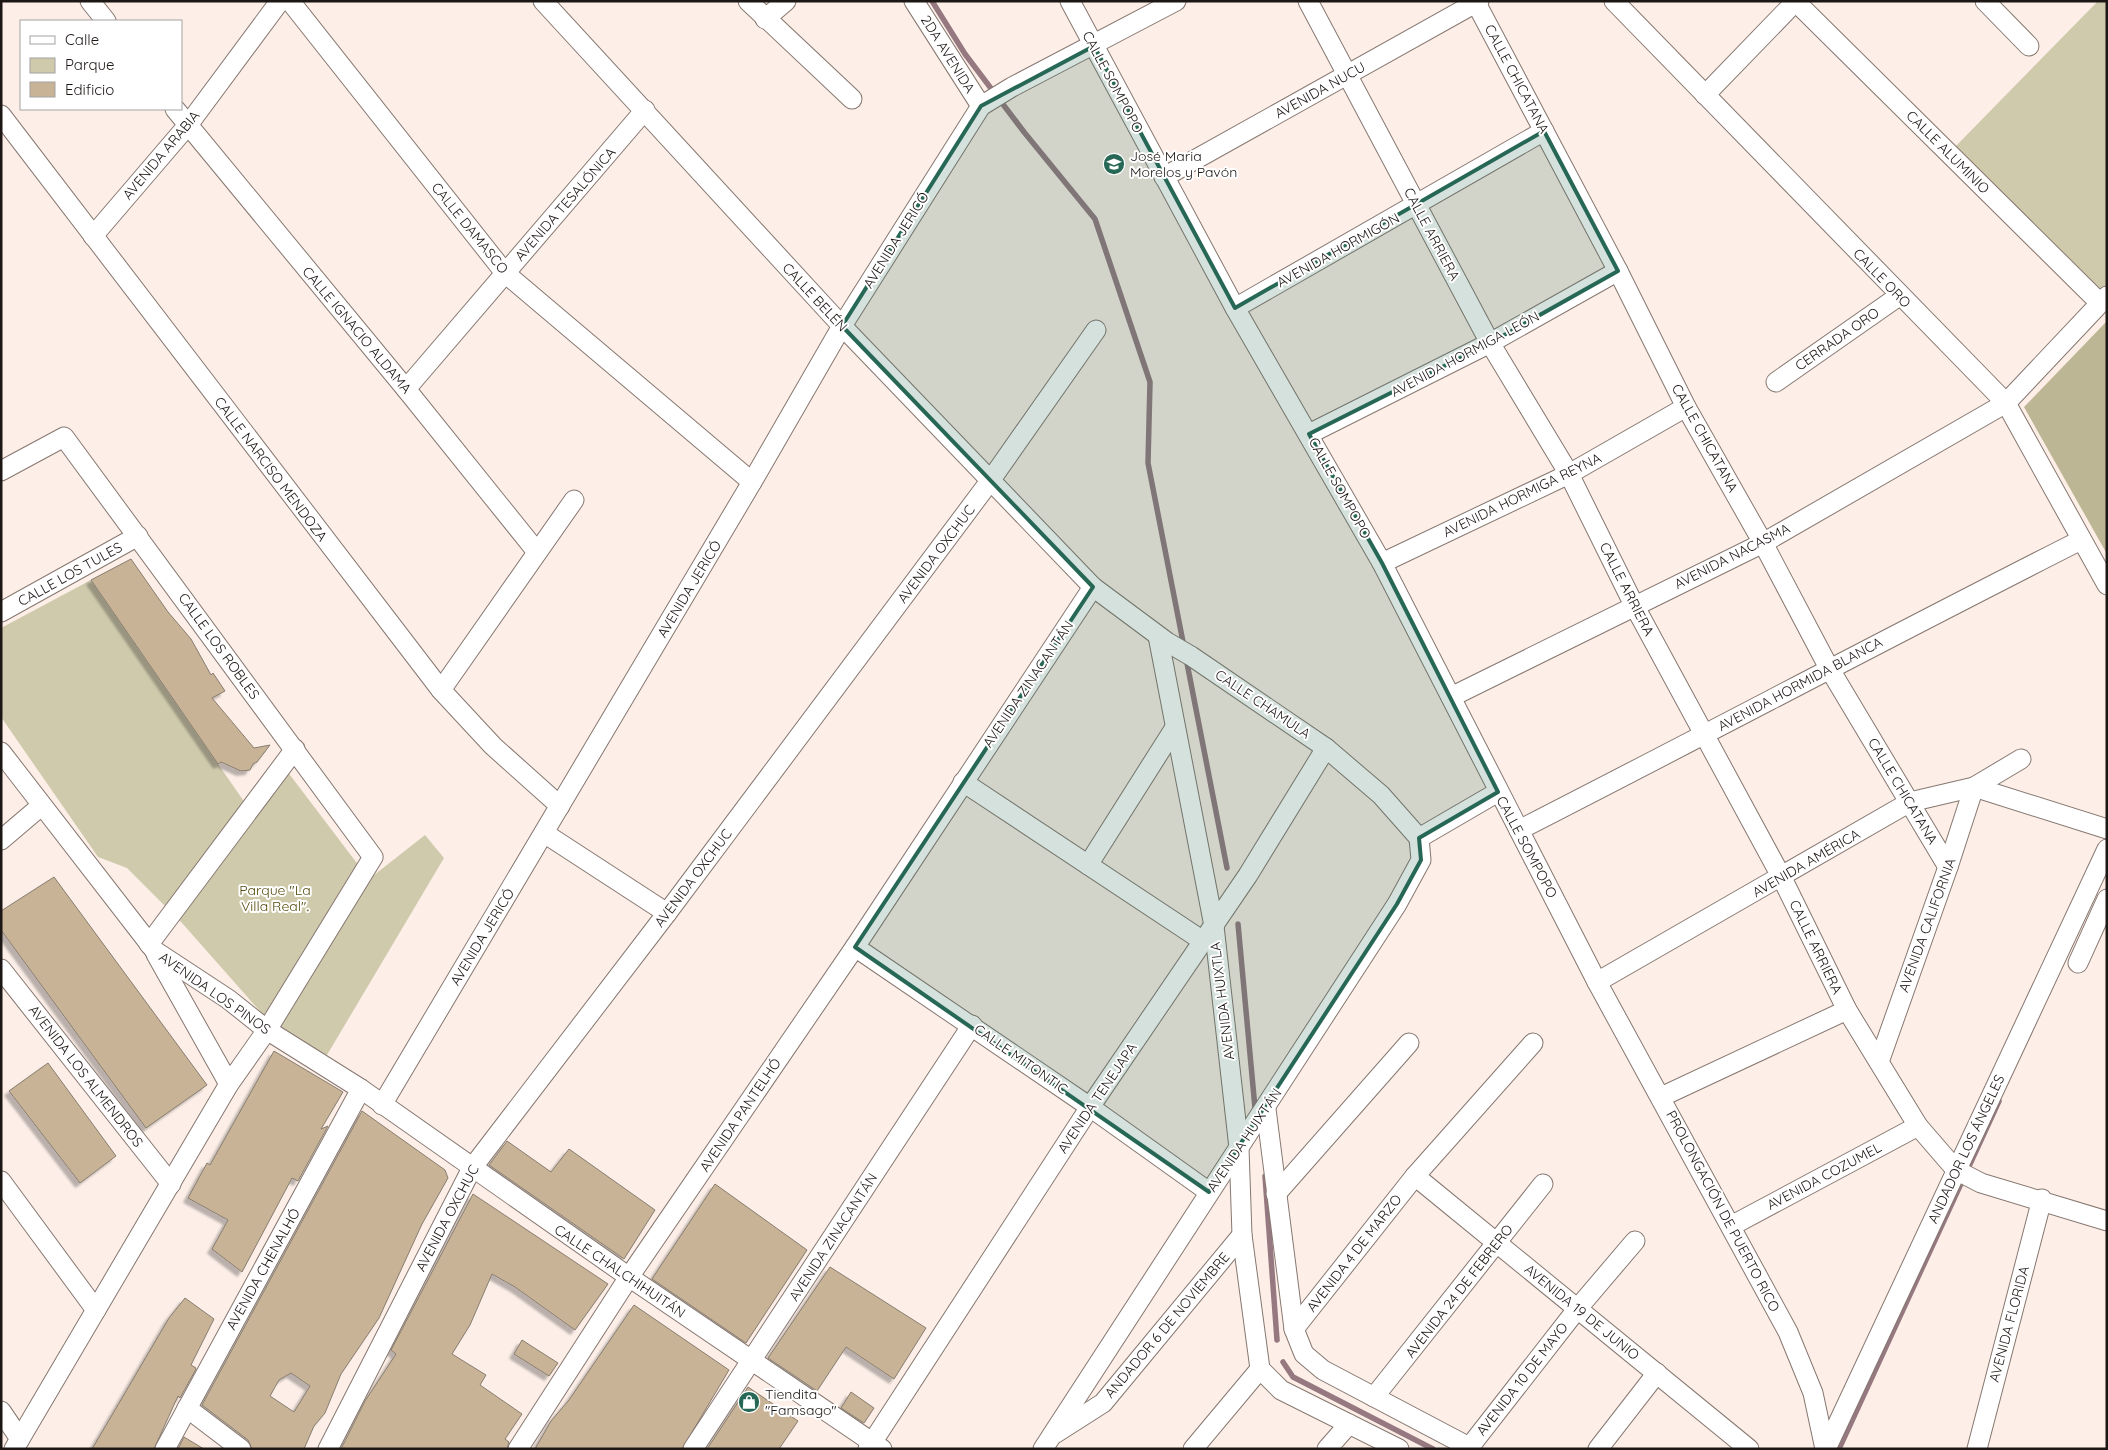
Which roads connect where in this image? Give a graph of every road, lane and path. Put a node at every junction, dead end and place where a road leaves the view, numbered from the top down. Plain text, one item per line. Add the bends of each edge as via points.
1 (90, 1) edge
2 (280, 1) edge
3 (290, 1) edge
4 (543, 1) edge
5 (748, 1) edge
6 (786, 1) edge
7 (914, 1) edge
8 (1070, 1) edge
9 (1176, 1) edge
10 (1308, 1) edge
11 (1614, 1) edge
12 (1795, 1) edge
13 (1985, 1) edge
14 (1477, 2) edge
15 (764, 19) junction
16 (105, 20) edge
17 (1094, 46) junction
18 (2029, 46) dead end
19 (1348, 75) junction
20 (1705, 95) junction
21 (852, 99) dead end
22 (984, 104) junction
23 (176, 110) edge
24 (645, 110) junction
25 (1, 115) edge
26 (188, 125) junction
27 (1544, 131) junction
28 (1164, 177) junction
29 (1417, 206) junction
30 (93, 236) junction
31 (1618, 271) junction
32 (505, 273) junction
33 (1899, 296) junction
34 (2104, 299) edge
35 (1235, 308) junction
36 (842, 326) junction
37 (1096, 330) dead end
38 (1490, 343) junction
39 (1776, 382) dead end
40 (406, 390) junction
41 (2006, 403) junction
42 (1686, 407) junction
43 (1309, 434) junction
44 (1, 471) edge
45 (1569, 474) junction
46 (990, 481) junction
47 (752, 482) junction
48 (574, 500) dead end
49 (138, 536) junction
50 (2081, 540) junction
51 (1763, 542) junction
52 (537, 552) junction
53 (1382, 563) junction
54 (2107, 585) edge
55 (1093, 586) junction
56 (1634, 605) junction
57 (1, 612) edge
58 (1162, 639) junction
59 (1830, 668) junction
60 (441, 690) junction
61 (1451, 697) junction
62 (1174, 729) junction
63 (1703, 736) junction
64 (1326, 748) junction
65 (295, 749) junction
66 (1, 752) edge
67 (2021, 759) dead end
68 (963, 782) junction
69 (1974, 787) junction
70 (1498, 792) junction
71 (1910, 802) junction
72 (41, 806) junction
73 (560, 806) junction
74 (1519, 830) junction
75 (2107, 830) edge
76 (544, 833) junction
77 (1419, 838) junction
78 (1, 840) edge
79 (2107, 849) edge
80 (1088, 865) junction
81 (1948, 867) junction
82 (1782, 878) junction
83 (2107, 899) edge
84 (667, 913) junction
85 (1208, 934) junction
86 (855, 946) junction
87 (152, 948) junction
88 (2078, 963) dead end
89 (1, 969) edge
90 (1597, 982) junction
91 (1847, 1010) junction
92 (972, 1025) junction
93 (267, 1030) junction
94 (1409, 1043) dead end
95 (1533, 1043) dead end
96 (1879, 1062) junction
97 (229, 1084) junction
98 (361, 1089) junction
99 (1661, 1097) junction
100 (382, 1105) junction
101 (1090, 1107) junction
102 (1266, 1109) junction
103 (1918, 1126) junction
104 (1240, 1148) junction
105 (472, 1168) junction
106 (1960, 1172) junction
107 (1415, 1176) junction
108 (1, 1181) edge
109 (170, 1184) junction
110 (1542, 1184) dead end
111 (1209, 1192) junction
112 (1276, 1194) junction
113 (2042, 1200) junction
114 (2107, 1221) edge
115 (1731, 1226) junction
116 (1242, 1235) junction
117 (1635, 1241) dead end
118 (1497, 1243) junction
119 (629, 1277) junction
120 (1578, 1308) junction
121 (96, 1310) junction
122 (1294, 1329) junction
123 (752, 1360) junction
124 (1260, 1369) junction
125 (1657, 1373) junction
126 (1374, 1397) junction
127 (187, 1408) junction
128 (1, 1411) edge
129 (1349, 1424) junction
130 (1047, 1442) edge
131 (17, 1444) edge
132 (1737, 1444) edge
133 (874, 1447) edge
134 (1468, 1448) edge
135 (165, 1449) edge
136 (241, 1449) edge
137 (328, 1449) edge
138 (518, 1449) edge
139 (693, 1449) edge
140 (1193, 1449) edge
141 (1328, 1449) edge
142 (1399, 1449) edge
143 (1598, 1449) edge
144 (1825, 1449) edge
145 (1977, 1449) edge

1 - 16 street
2 - 26 street, AVENIDA ARABIA
3 - 32 street, CALLE DAMASCO
4 - 24 street, CALLE BELÉN
5 - 15 street
6 - 15 street
7 - 22 street, 2DA AVENIDA
8 - 17 street, CALLE SOMPOPO
9 - 17 street, AVENIDA JERICÓ
10 - 19 street, CALLE ARRIERA
11 - 20 street, CALLE ORO
12 - 20 street
12 - 34 street, CALLE ALUMINIO
13 - 18 street
14 - 19 street, AVENIDA NUCU
14 - 27 street, CALLE CHICATANA
15 - 21 street
17 - 22 street, AVENIDA JERICÓ
17 - 28 street, CALLE SOMPOPO
19 - 28 street, AVENIDA NUCU
19 - 29 street, CALLE ARRIERA
20 - 33 street, CALLE ORO
22 - 36 street, AVENIDA JERICÓ
23 - 26 street, CALLE IGNACIO ALDAMA
24 - 32 street, AVENIDA TESALÓNICA
24 - 36 street, CALLE BELÉN
25 - 30 street, CALLE NARCISO MENDOZA
26 - 30 street, AVENIDA ARABIA
26 - 40 street, CALLE IGNACIO ALDAMA
27 - 29 street, AVENIDA HORMIGÓN
27 - 31 street, CALLE CHICATANA
28 - 35 street, CALLE SOMPOPO
29 - 35 street, AVENIDA HORMIGÓN
29 - 38 street, CALLE ARRIERA
30 - 60 street, CALLE NARCISO MENDOZA
31 - 38 street, AVENIDA HORMIGA LEÓN
31 - 42 street, CALLE CHICATANA
32 - 40 street, AVENIDA TESALÓNICA
32 - 47 street, CALLE DAMASCO
33 - 39 street, CERRADA ORO
33 - 41 street, CALLE ORO
34 - 41 street, AVENIDA NACASMA
35 - 43 street, CALLE SOMPOPO
36 - 46 street, CALLE BELÉN
36 - 47 street, AVENIDA JERICÓ
37 - 46 street, AVENIDA OXCHUC
38 - 43 street, AVENIDA HORMIGA LEÓN
38 - 45 street, CALLE ARRIERA
40 - 52 street, CALLE IGNACIO ALDAMA
41 - 50 street, CALLE ORO
41 - 51 street, AVENIDA NACASMA
42 - 45 street, AVENIDA HORMIGA REYNA
42 - 51 street, CALLE CHICATANA
43 - 53 street, CALLE SOMPOPO
44 - 49 street, CALLE LOS ROBLES via 64,438
45 - 53 street, AVENIDA HORMIGA REYNA
45 - 56 street, CALLE ARRIERA
46 - 55 street, CALLE BELÉN
46 - 84 street, AVENIDA OXCHUC
47 - 73 street, AVENIDA JERICÓ
48 - 52 street
49 - 57 street, CALLE LOS TULES
49 - 65 street, CALLE LOS ROBLES
50 - 54 street, CALLE ORO
50 - 59 street, AVENIDA HORMIDA BLANCA
51 - 56 street, AVENIDA NACASMA
51 - 59 street, CALLE CHICATANA
52 - 60 street
53 - 61 street, CALLE SOMPOPO
55 - 58 street, CALLE CHAMULA
55 - 68 street, AVENIDA ZINACANTÁN
56 - 61 street, AVENIDA NACASMA
56 - 63 street, CALLE ARRIERA
58 - 62 street, AVENIDA HUIXTLA
58 - 64 street, CALLE CHAMULA
59 - 63 street, AVENIDA HORMIDA BLANCA
59 - 71 street, CALLE CHICATANA
60 - 73 street, CALLE NARCISO MENDOZA via 493,746
61 - 70 street, CALLE SOMPOPO
62 - 80 street
62 - 85 street, AVENIDA HUIXTLA
63 - 74 street, AVENIDA HORMIDA BLANCA
63 - 82 street, CALLE ARRIERA
64 - 77 street, CALLE CHAMULA via 1381,795
64 - 85 street, AVENIDA TENEJAPA
65 - 87 street
65 - 93 street, CALLE LOS ROBLES via 373,856
66 - 72 street, AVENIDA LOS PINOS
67 - 69 street, AVENIDA AMÉRICA
68 - 80 street
68 - 86 street, AVENIDA PANTELHÓ
69 - 71 street, AVENIDA AMÉRICA
69 - 75 street
69 - 81 street, AVENIDA CALIFORNIA
70 - 74 street, CALLE SOMPOPO
70 - 77 street
71 - 81 street, CALLE CHICATANA
71 - 82 street, AVENIDA AMÉRICA
72 - 78 street
72 - 87 street, AVENIDA LOS PINOS
73 - 76 street, AVENIDA JERICÓ
74 - 90 street, CALLE SOMPOPO
76 - 84 street
76 - 100 street, AVENIDA JERICÓ
77 - 102 street, AVENIDA HUIXTÁN via 1420,860 1397,904
79 - 106 street, ANDADOR LOS ÁNGELES
80 - 85 street
81 - 96 street, AVENIDA CALIFORNIA
82 - 90 street, AVENIDA AMÉRICA
82 - 91 street, CALLE ARRIERA
83 - 88 street
84 - 105 street, AVENIDA OXCHUC
85 - 101 street, AVENIDA TENEJAPA
85 - 104 street, AVENIDA HUIXTLA
86 - 92 street, CALLE MITONTIC
86 - 119 street, AVENIDA PANTELHÓ
87 - 93 street, AVENIDA LOS PINOS via 228,999
87 - 97 street
89 - 109 street, AVENIDA LOS ALMENDROS
90 - 99 street, PROLONGACIÓN DE PUERTO RICO
91 - 96 street, CALLE ARRIERA
91 - 99 street
92 - 101 street, CALLE MITONTIC
92 - 123 street, AVENIDA ZINACANTÁN
93 - 97 street
93 - 98 street, AVENIDA LOS PINOS
94 - 112 street
95 - 107 street, AVENIDA 4 DE MARZO
96 - 103 street, CALLE ARRIERA
97 - 109 street
98 - 100 street, CALLE CHALCHIHUITÁN
98 - 127 street, AVENIDA CHENALHÓ
99 - 115 street, PROLONGACIÓN DE PUERTO RICO
100 - 105 street, CALLE CHALCHIHUITÁN
101 - 111 street, CALLE MITONTIC
101 - 133 street, AVENIDA TENEJAPA
102 - 104 street, AVENIDA HUIXTÁN
102 - 112 street
103 - 106 street, CALLE ARRIERA
103 - 115 street, AVENIDA COZUMEL
104 - 111 street, AVENIDA HUIXTÁN
104 - 116 street, AVENIDA HUIXTLA
105 - 119 street, CALLE CHALCHIHUITÁN
105 - 137 street, AVENIDA OXCHUC
106 - 113 street via 1981,1182
106 - 144 street, ANDADOR LOS ÁNGELES
107 - 118 street, AVENIDA 19 DE JUNIO
107 - 122 street, AVENIDA 4 DE MARZO
108 - 121 street
109 - 121 street
110 - 118 street, AVENIDA 24 DE FEBRERO
111 - 130 street, AVENIDA HUIXTÁN
112 - 122 street
113 - 114 street
113 - 145 street, AVENIDA FLORIDA
115 - 144 street, PROLONGACIÓN DE PUERTO RICO via 1788,1332 1813,1393
116 - 124 street, AVENIDA HUIXTLA
116 - 130 street, ANDADOR 6 DE NOVIEMBRE via 1104,1403
117 - 120 street, AVENIDA 10 DE MAYO
118 - 120 street, AVENIDA 19 DE JUNIO
118 - 126 street, AVENIDA 24 DE FEBRERO
119 - 123 street, CALLE CHALCHIHUITÁN
119 - 138 street, AVENIDA PANTELHÓ
120 - 125 street, AVENIDA 19 DE JUNIO
120 - 134 street, AVENIDA 10 DE MAYO
121 - 131 street
122 - 126 street via 1304,1354 1323,1370
123 - 133 street, CALLE CHALCHIHUITÁN
123 - 139 street, AVENIDA ZINACANTÁN
124 - 129 street via 1281,1390
124 - 140 street
125 - 132 street, AVENIDA 19 DE JUNIO
125 - 143 street
126 - 134 street
127 - 135 street, AVENIDA CHENALHÓ
127 - 136 street
128 - 131 street
129 - 141 street
129 - 142 street

